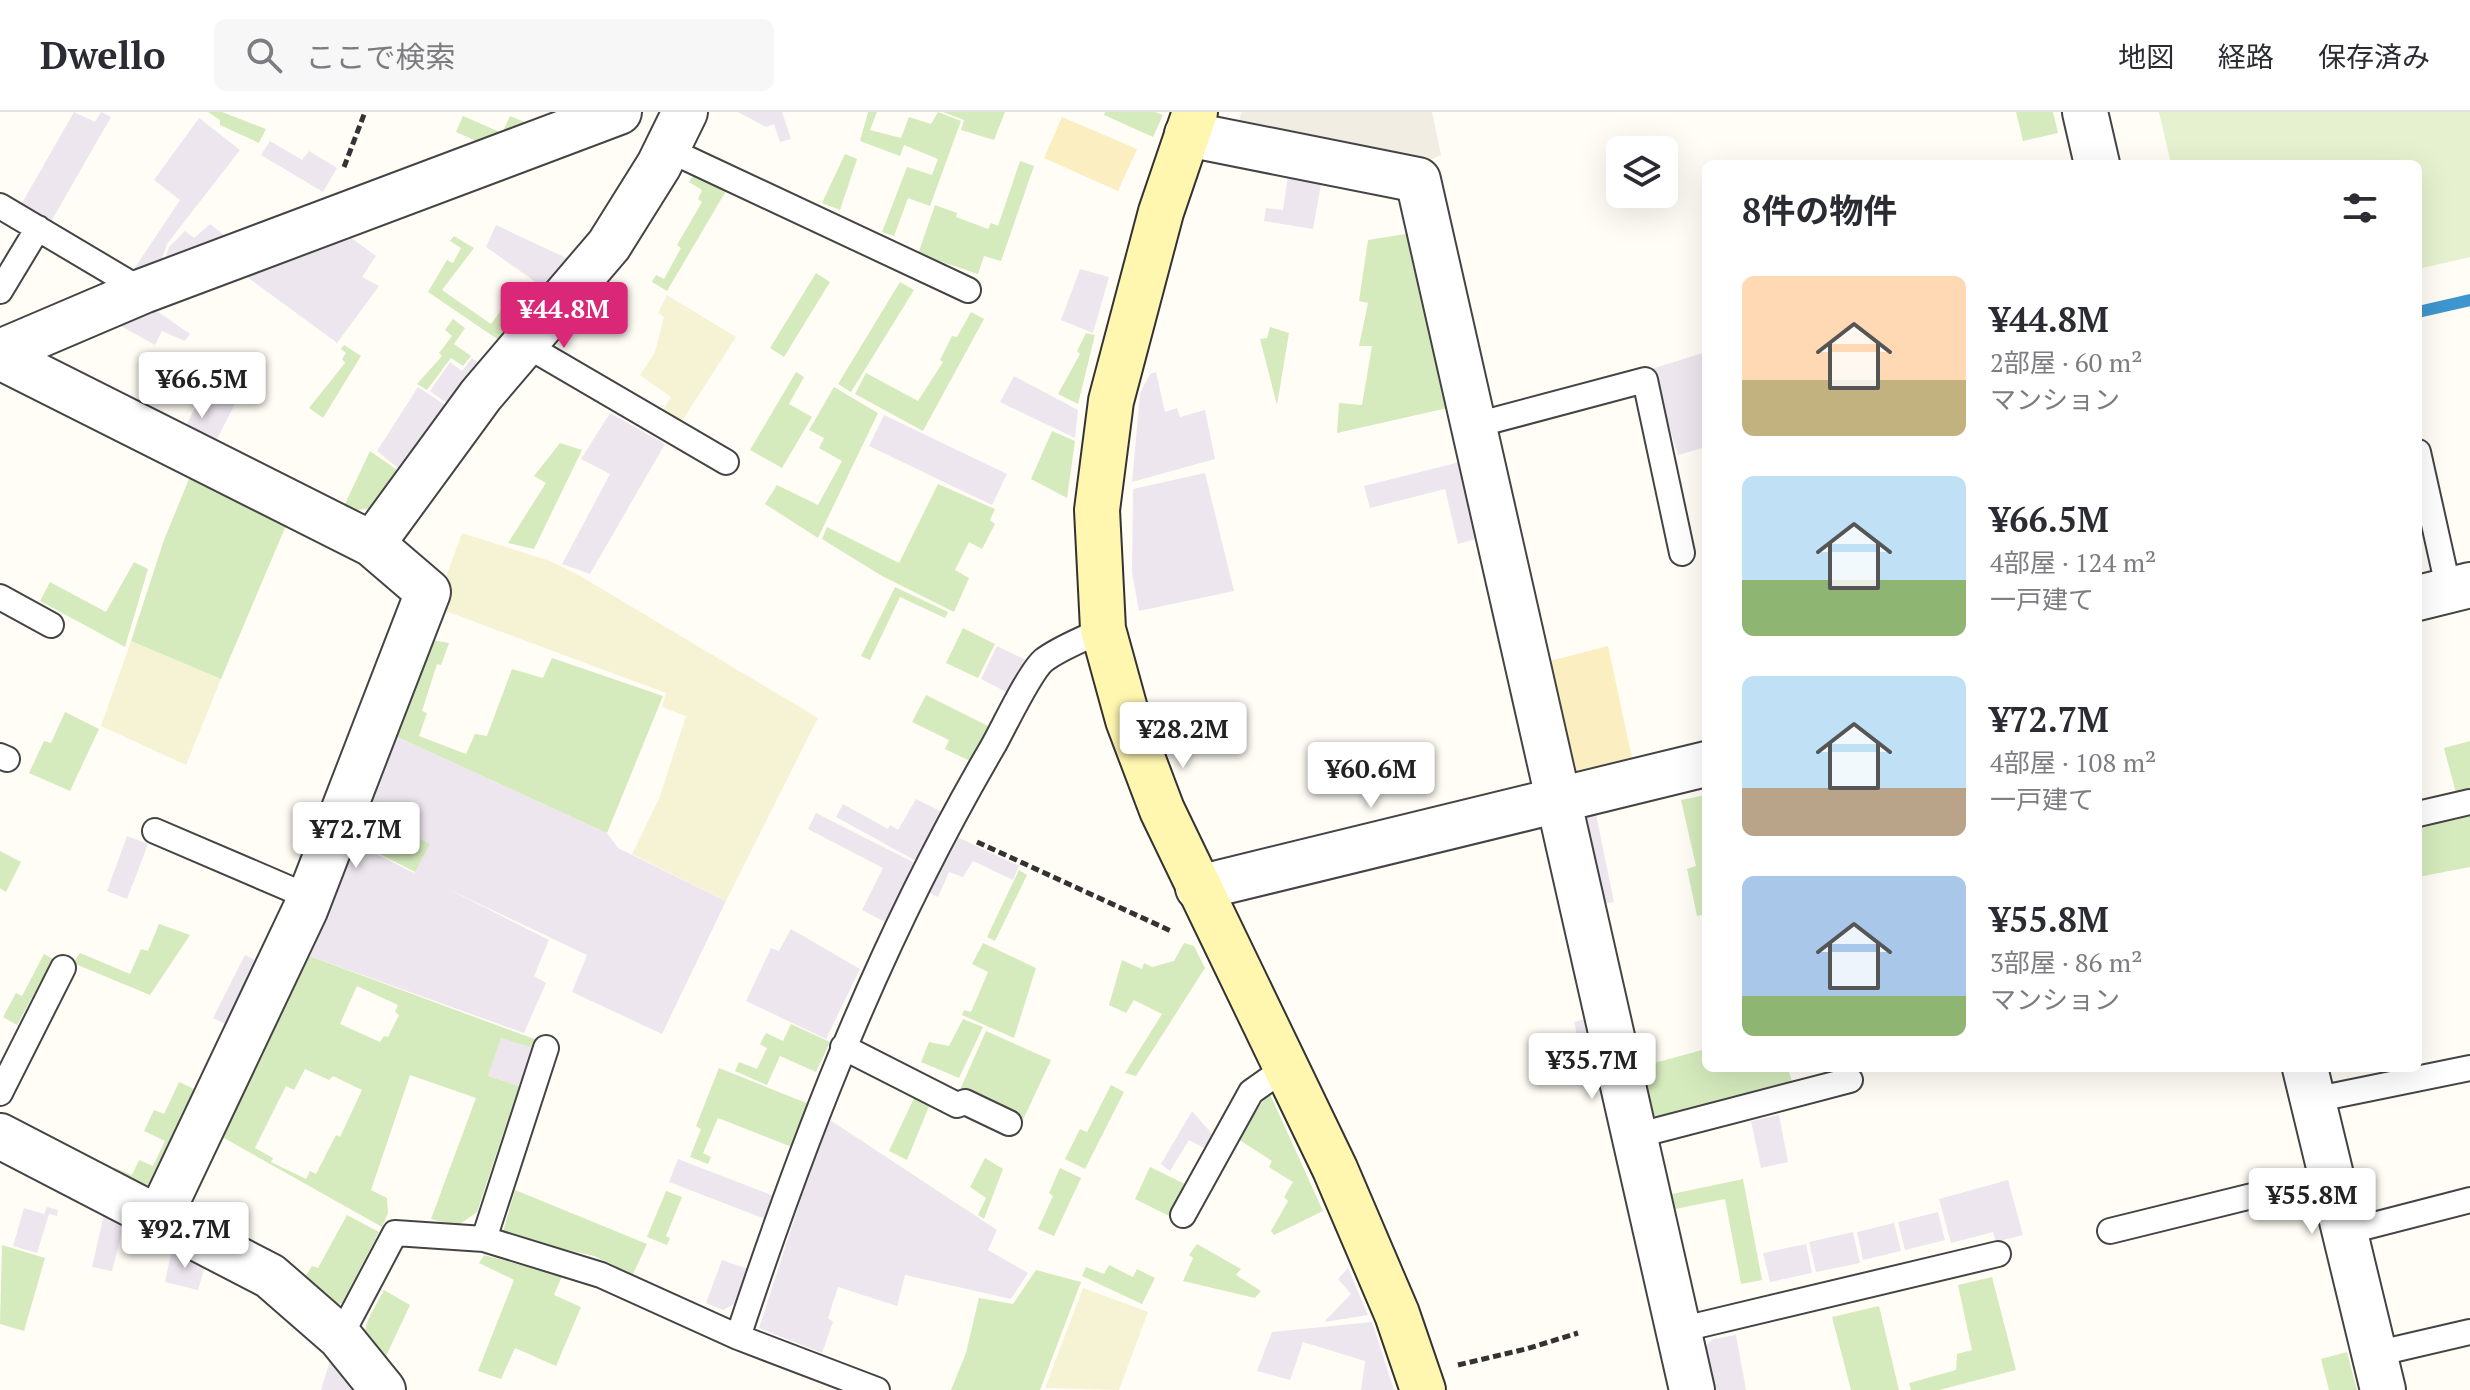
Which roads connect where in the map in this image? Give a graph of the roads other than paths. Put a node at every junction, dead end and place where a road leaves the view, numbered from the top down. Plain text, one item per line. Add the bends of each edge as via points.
1 (619, 112) edge
2 (2085, 112) edge
3 (1191, 123) edge
4 (676, 130) edge
5 (2096, 160) edge
6 (0, 206) edge
7 (38, 228) junction
8 (968, 290) dead end
9 (0, 291) edge
10 (143, 291) junction
11 (524, 344) junction
12 (0, 355) edge
13 (1472, 426) junction
14 (726, 462) dead end
15 (2422, 472) edge
16 (372, 544) junction
17 (1682, 553) dead end
18 (2446, 591) edge
19 (0, 597) edge
20 (51, 625) dead end
21 (1103, 629) junction
22 (1702, 765) edge
23 (1560, 797) junction
24 (2470, 802) edge
25 (2422, 813) edge
26 (155, 831) dead end
27 (1198, 888) junction
28 (309, 897) junction
29 (63, 968) dead end
30 (843, 1047) junction
31 (546, 1048) dead end
32 (1285, 1068) junction
33 (2470, 1068) edge
34 (1850, 1080) dead end
35 (2309, 1084) edge
36 (0, 1093) edge
37 (1009, 1123) dead end
38 (0, 1136) edge
39 (1635, 1136) junction
40 (2333, 1176) junction
41 (2470, 1200) edge
42 (1183, 1215) dead end
43 (159, 1218) junction
44 (2110, 1231) dead end
45 (2346, 1232) junction
46 (484, 1239) junction
47 (1998, 1254) dead end
48 (1679, 1330) junction
49 (2470, 1332) edge
50 (340, 1337) junction
51 (738, 1337) junction
52 (2379, 1372) edge
53 (1420, 1382) edge
54 (383, 1390) edge
55 (877, 1390) edge
56 (1692, 1390) edge

1 - 10 street
2 - 5 street
3 - 13 street via 1418,180
3 - 21 street via 1157,226 1111,401 1097,510
4 - 8 lane
4 - 11 street via 609,245
6 - 7 lane
7 - 9 lane
7 - 10 lane
10 - 12 street
11 - 14 lane
11 - 16 street
12 - 16 street
13 - 17 lane via 1645,380
13 - 23 street
15 - 18 lane
16 - 28 street via 428,592
19 - 20 lane
21 - 27 street via 1128,720
21 - 30 lane via 1043,661 890,937
22 - 23 street
23 - 27 street
23 - 39 street
24 - 25 lane
26 - 28 lane
27 - 32 street
28 - 43 street
29 - 36 lane
30 - 37 lane via 957,1105 965,1102
30 - 51 lane
31 - 46 lane
32 - 42 lane via 1251,1092
32 - 53 street via 1335,1169
33 - 35 lane
34 - 39 lane
35 - 40 street
38 - 43 street
39 - 48 street
40 - 44 lane
40 - 45 street
41 - 45 lane
43 - 50 street via 270,1276
45 - 52 street
46 - 50 lane via 395,1233
46 - 51 lane via 601,1275
47 - 48 lane
48 - 56 street
49 - 52 lane
50 - 54 street
51 - 55 lane

